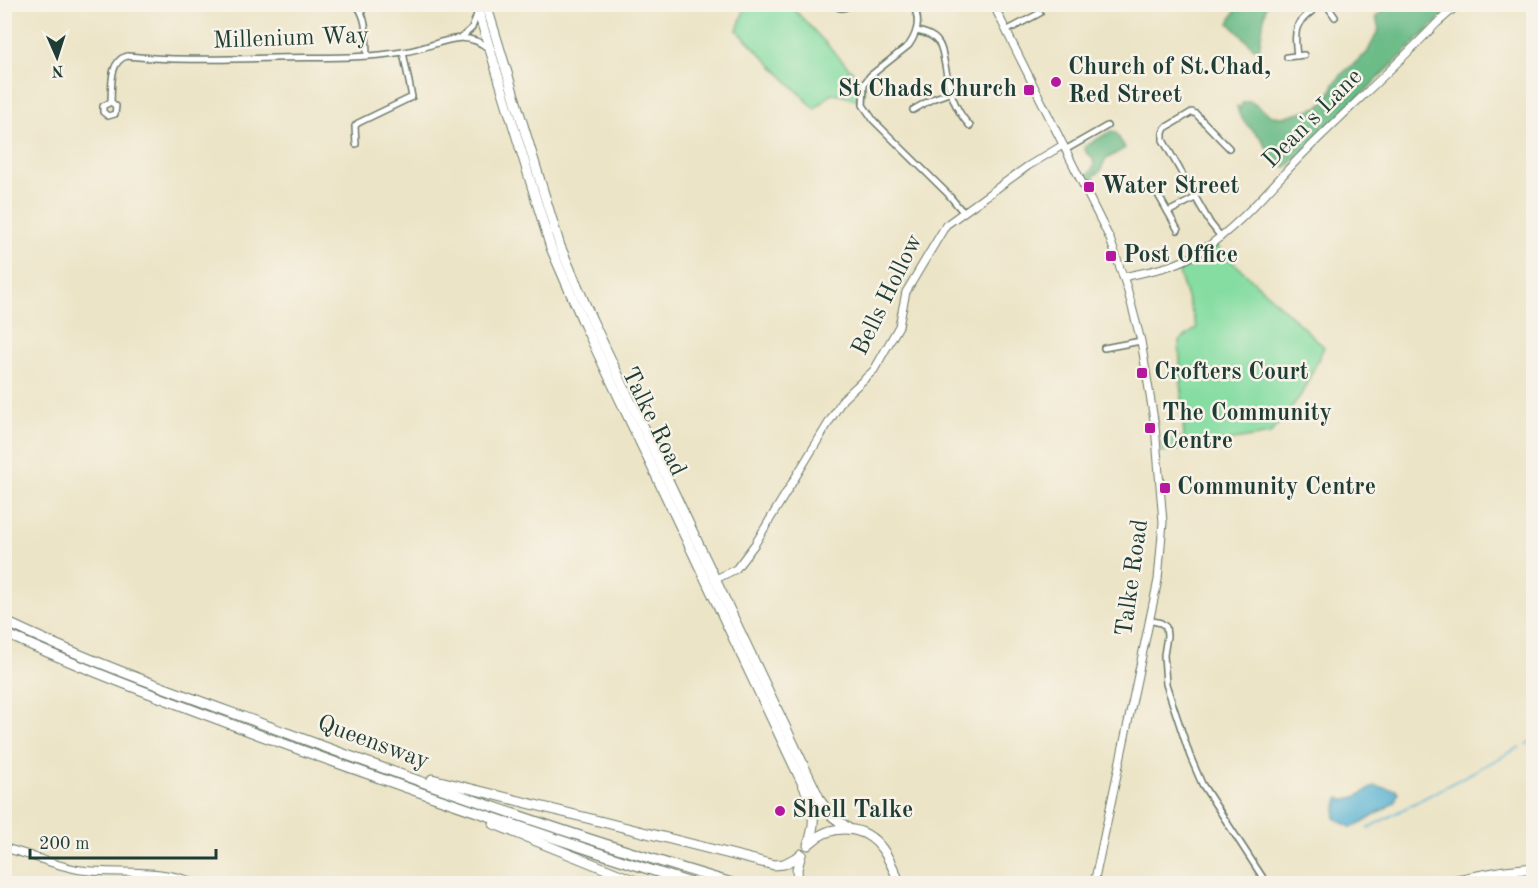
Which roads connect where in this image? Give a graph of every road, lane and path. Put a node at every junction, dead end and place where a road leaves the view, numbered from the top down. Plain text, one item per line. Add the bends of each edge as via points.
1 (356, 4) edge
2 (486, 4) edge
3 (834, 4) edge
4 (851, 4) edge
5 (912, 4) edge
6 (993, 4) edge
7 (1321, 4) edge
8 (1326, 4) edge
9 (1459, 4) edge
10 (477, 8) edge
11 (1040, 13) dead end
12 (1334, 14) dead end
13 (917, 31) junction
14 (1006, 31) junction
15 (462, 37) junction
16 (489, 49) junction
17 (403, 52) junction
18 (367, 56) junction
19 (1287, 57) dead end
20 (950, 93) junction
21 (111, 102) dead end
22 (913, 110) dead end
23 (960, 128) dead end
24 (1104, 129) dead end
25 (356, 144) dead end
26 (1064, 148) junction
27 (1230, 148) dead end
28 (1156, 190) dead end
29 (1196, 198) junction
30 (963, 212) junction
31 (1168, 212) junction
32 (1178, 230) dead end
33 (1221, 237) junction
34 (1124, 277) junction
35 (1141, 341) junction
36 (1104, 348) dead end
37 (716, 579) junction
38 (1149, 620) junction
39 (4, 621) edge
40 (4, 633) edge
41 (355, 758) junction
42 (400, 785) junction
43 (848, 828) junction
44 (808, 845) junction
45 (4, 848) edge
46 (801, 855) junction
47 (1533, 868) edge
48 (895, 872) junction
49 (1533, 879) edge
50 (197, 884) edge
51 (643, 884) edge
52 (694, 884) edge
53 (736, 884) edge
54 (798, 884) edge
55 (900, 884) edge
56 (906, 884) edge
57 (1094, 884) edge
58 (1267, 884) edge
59 (1435, 884) edge
60 (1500, 884) edge

1 - 18 street via 363,13
2 - 37 highway, Talke Road via 560,246
3 - 4 street via 843,9
5 - 13 street via 918,17
6 - 14 street, Talke Road
7 - 19 street via 1297,26 1294,34 1300,56
8 - 12 street
9 - 33 street, Dean's Lane
10 - 15 street via 472,28
10 - 16 highway, Talke Road
11 - 14 street
13 - 20 street via 939,42
13 - 30 street via 909,45 864,84 863,105
14 - 26 street, Talke Road
15 - 16 street via 478,40
15 - 17 street, Millenium Way
16 - 44 highway, Talke Road via 551,249 808,795 814,825
17 - 18 street, Millenium Way
17 - 25 street via 412,97 358,123
18 - 21 street, Millenium Way via 180,60 120,57 115,63
20 - 22 street
20 - 23 street via 969,125
24 - 26 street
26 - 30 street, Bells Hollow via 1028,166
26 - 34 street, Talke Road via 1110,239
27 - 29 street via 1194,113 1187,113 1164,131 1163,140
28 - 31 street
29 - 31 street
29 - 33 street
30 - 37 street, Bells Hollow via 946,225 906,292 899,326 874,370 843,399 755,544 736,569
31 - 32 street
33 - 34 street, Dean's Lane via 1179,263
34 - 35 street, Talke Road
35 - 36 street
35 - 38 street, Talke Road via 1155,426 1162,505 1161,556
37 - 43 highway, Talke Road via 821,802
38 - 57 street, Talke Road
38 - 58 street via 1166,627 1166,684 1202,784
39 - 41 highway, Queensway via 126,674
40 - 42 highway, Queensway via 166,700
41 - 46 highway via 746,860 780,865
41 - 53 highway, Queensway via 585,838
42 - 51 highway
42 - 52 highway, Queensway
43 - 44 highway via 821,834
43 - 48 highway, Talke Road via 875,840
44 - 46 highway
45 - 50 street via 81,870 162,874
46 - 54 highway
47 - 59 highway
48 - 55 highway
48 - 56 highway
49 - 60 highway

